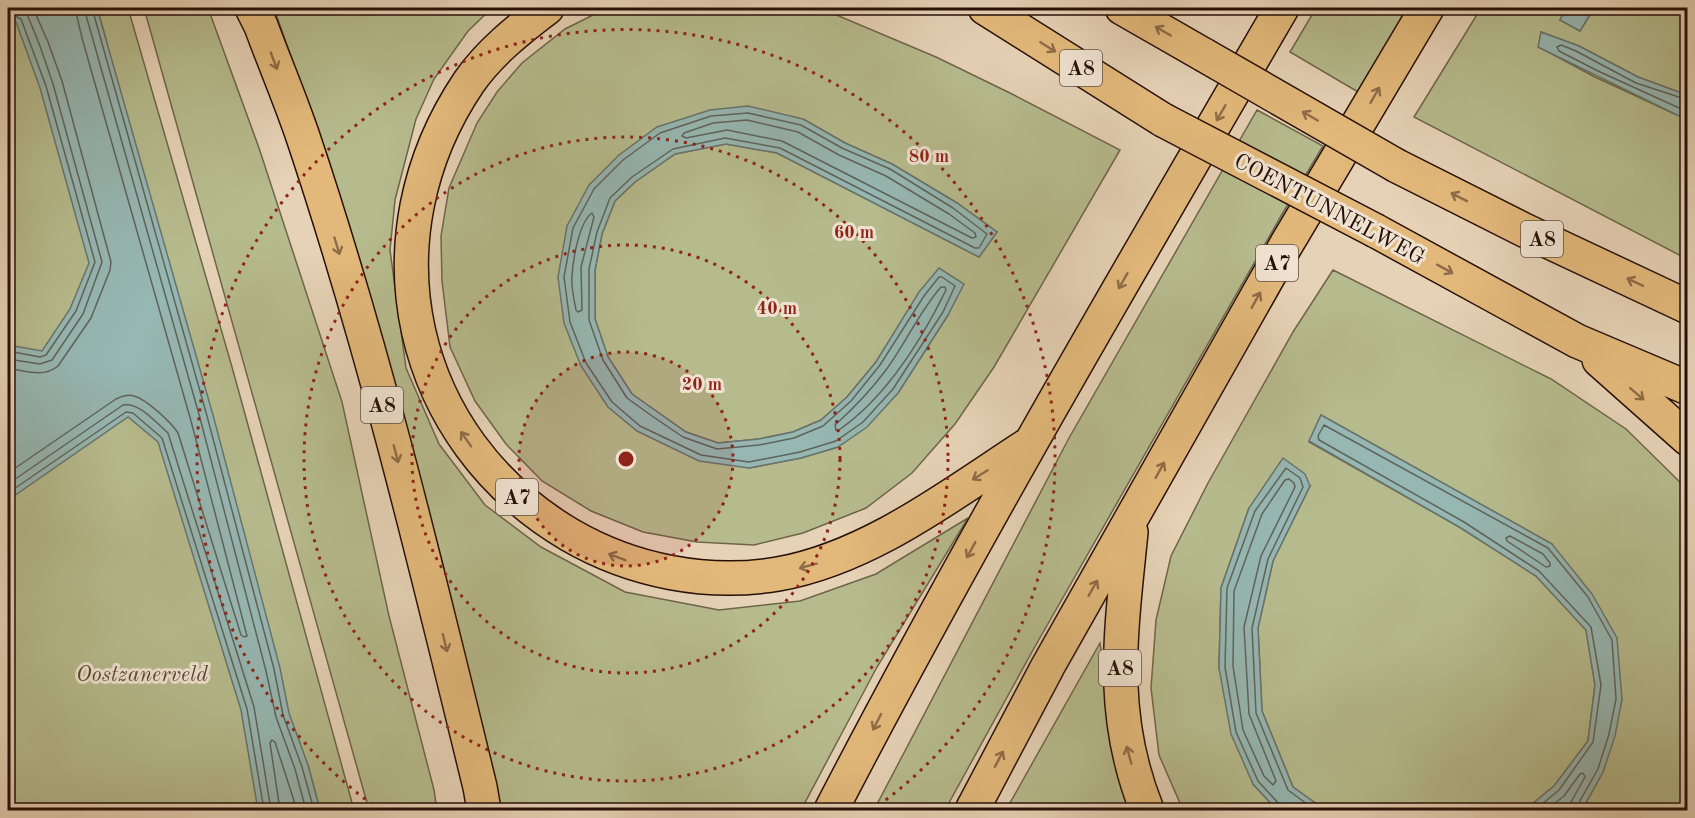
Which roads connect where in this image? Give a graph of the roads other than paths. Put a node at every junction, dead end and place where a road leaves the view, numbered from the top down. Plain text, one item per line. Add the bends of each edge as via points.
1 (252, 8) edge
2 (546, 8) edge
3 (1122, 8) edge
4 (1282, 8) edge
5 (1427, 8) edge
6 (984, 10) edge
7 (1688, 307) edge
8 (1577, 341) junction
9 (1688, 388) edge
10 (1688, 438) edge
11 (1029, 444) junction
12 (1132, 521) junction
13 (483, 810) edge
14 (831, 810) edge
15 (972, 810) edge
16 (1147, 810) edge

1 -> 13 highway, A8 via 304,139 356,310 420,539
11 -> 2 highway, A7 via 860,547 821,563 746,578 672,573 631,563 551,524 504,486 463,436 430,375 414,308 412,240 425,176 452,111 470,80 491,56
7 -> 3 highway, A8, bridge via 1397,166
4 -> 11 highway, A7
12 -> 5 highway, A7 via 1287,245
6 -> 8 highway, COENTUNNELWEG / A8, bridge via 1163,120
8 - 9 highway, COENTUNNELWEG / A8
8 -> 10 highway, A8
11 -> 14 highway, A7
15 -> 12 highway, A7 via 1048,666
16 -> 12 highway, A8 via 1125,740 1119,674

